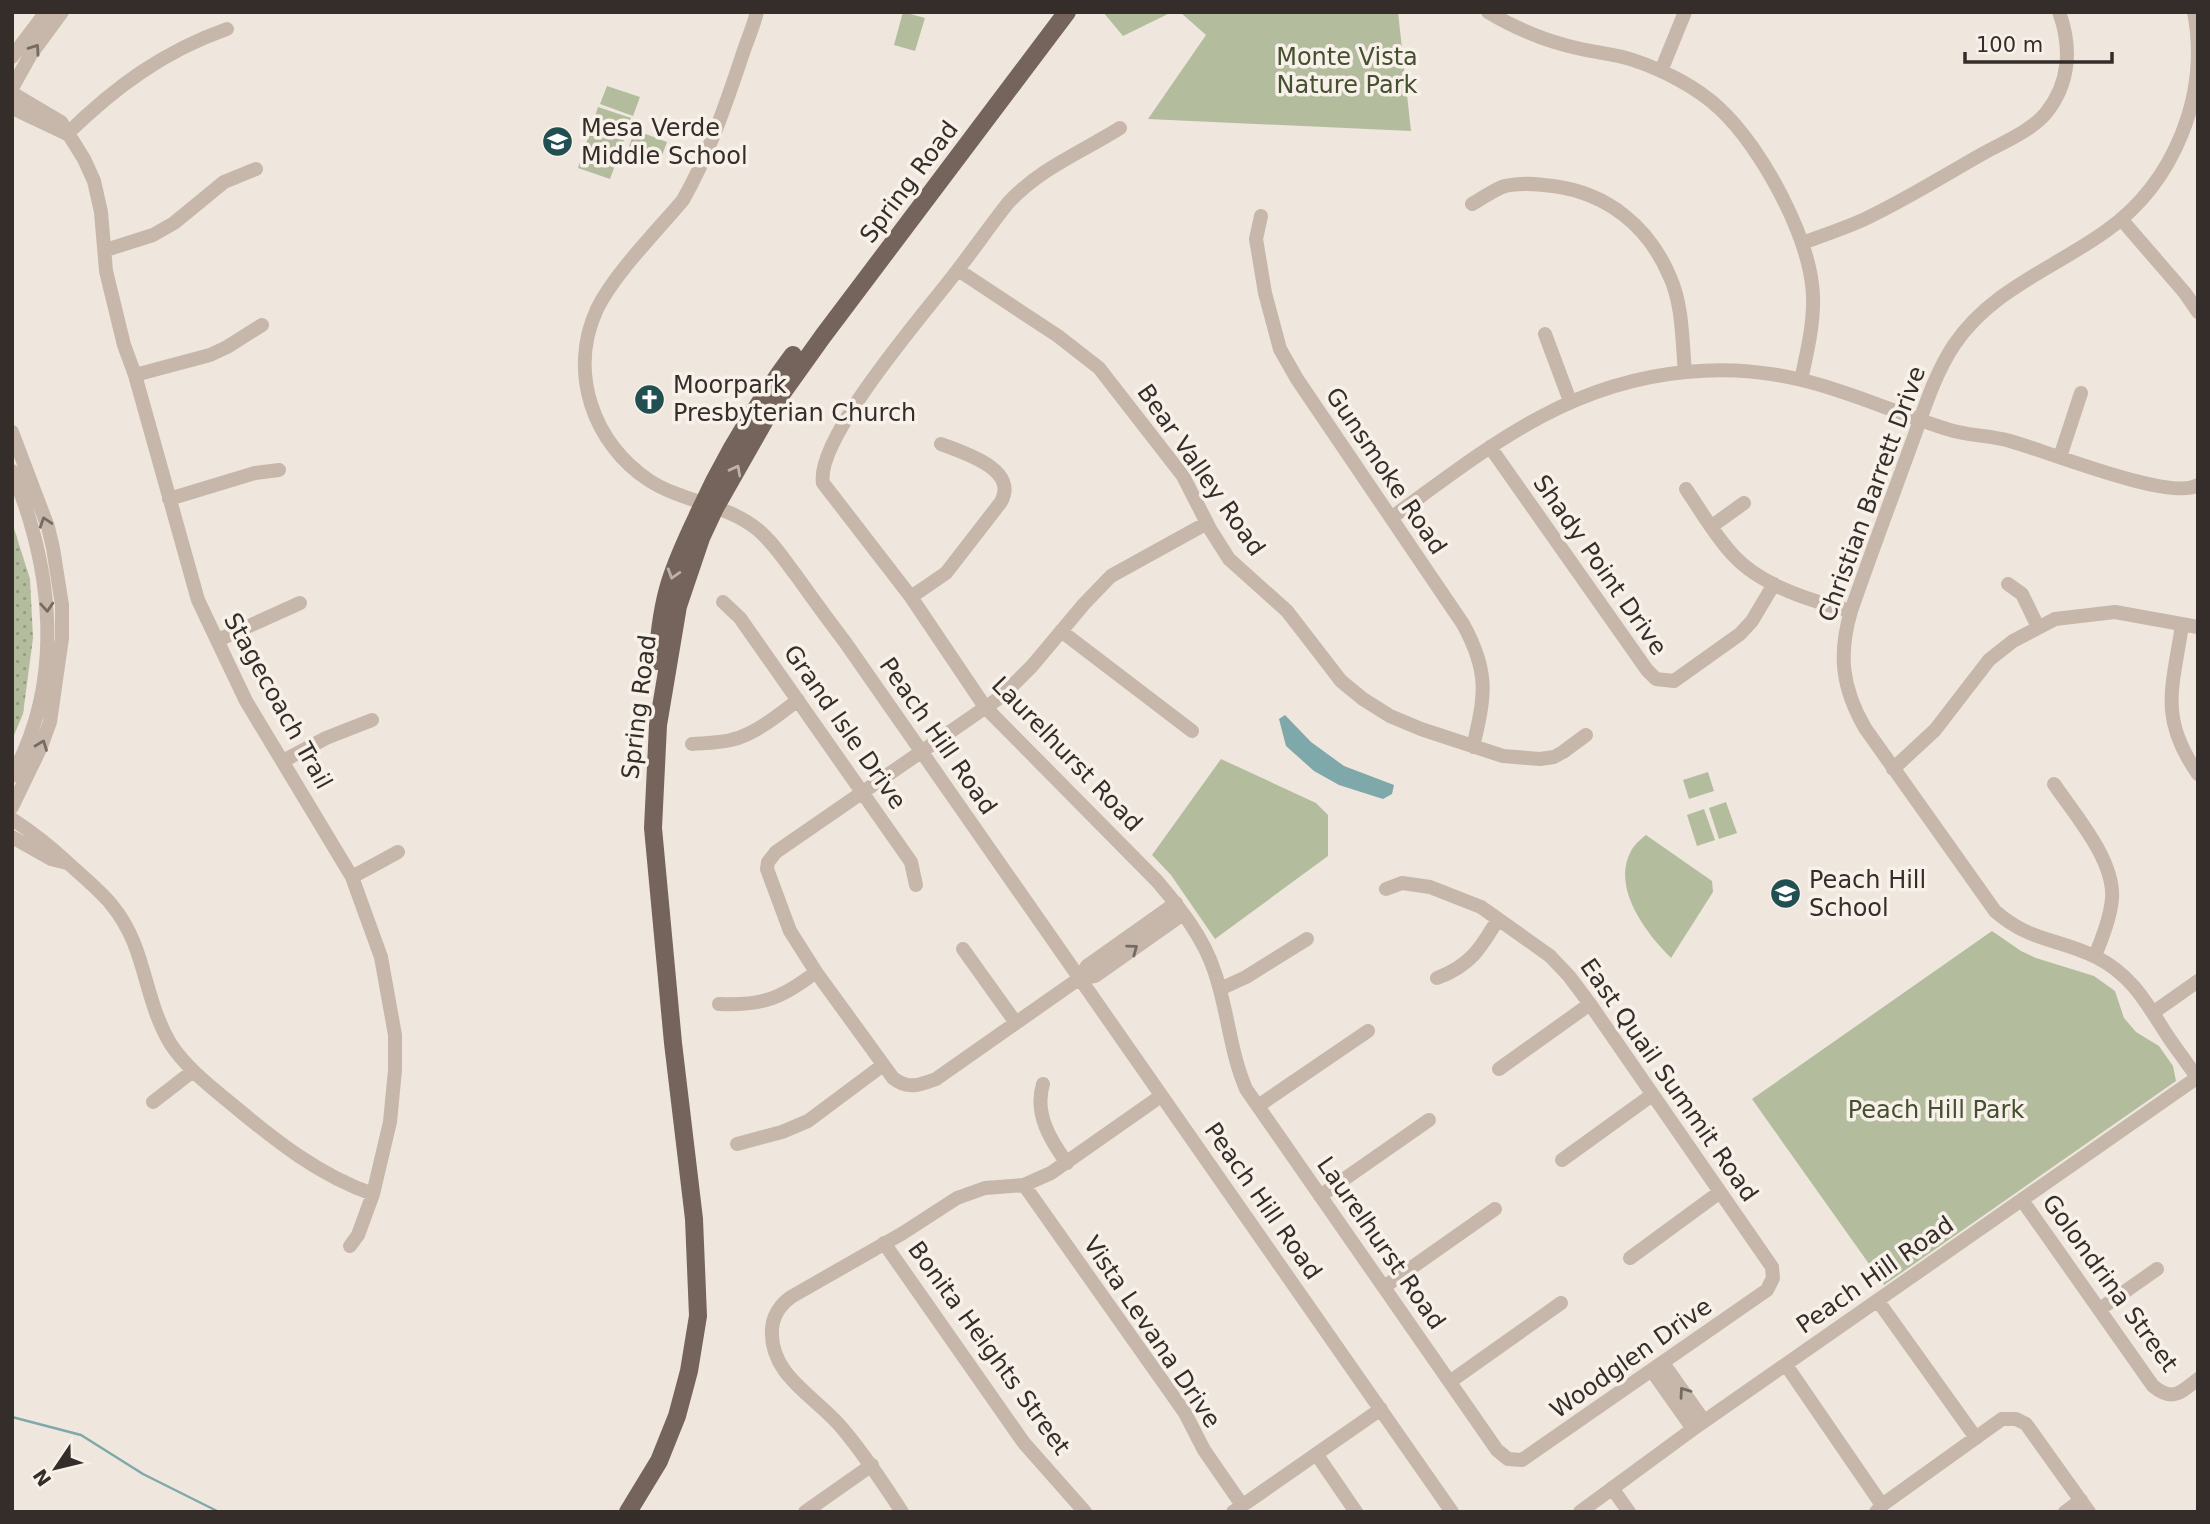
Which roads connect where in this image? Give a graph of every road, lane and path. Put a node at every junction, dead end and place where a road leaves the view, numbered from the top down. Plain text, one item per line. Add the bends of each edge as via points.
1 (46, 12) edge
2 (62, 12) edge
3 (757, 12) edge
4 (1053, 12) edge
5 (1068, 12) edge
6 (1488, 12) edge
7 (1685, 12) edge
8 (2059, 12) edge
9 (2194, 12) edge
10 (228, 29) dead end
11 (2198, 32) edge
12 (12, 57) edge
13 (1661, 71) junction
14 (12, 88) edge
15 (12, 93) edge
16 (12, 108) edge
17 (2192, 125) edge
18 (1120, 128) dead end
19 (67, 134) junction
20 (257, 169) dead end
21 (1472, 204) dead end
22 (1261, 216) dead end
23 (2121, 219) junction
24 (1802, 243) junction
25 (106, 250) junction
26 (958, 270) junction
27 (2198, 312) edge
28 (262, 325) dead end
29 (1545, 334) dead end
30 (1685, 372) junction
31 (135, 375) junction
32 (1801, 380) junction
33 (2081, 393) dead end
34 (1570, 401) junction
35 (1920, 420) junction
36 (12, 432) edge
37 (941, 444) dead end
38 (1490, 447) junction
39 (2060, 457) junction
40 (279, 470) dead end
41 (12, 471) edge
42 (2198, 485) edge
43 (1686, 489) dead end
44 (169, 499) junction
45 (1744, 503) dead end
46 (709, 506) junction
47 (1391, 518) junction
48 (1207, 523) junction
49 (1712, 526) junction
50 (1774, 584) junction
51 (2008, 584) dead end
52 (911, 597) junction
53 (300, 603) dead end
54 (723, 603) dead end
55 (1851, 611) junction
56 (2182, 625) junction
57 (2038, 627) junction
58 (2198, 627) edge
59 (1061, 631) junction
60 (218, 640) junction
61 (798, 700) junction
62 (985, 707) junction
63 (372, 720) dead end
64 (1192, 731) dead end
65 (1586, 736) dead end
66 (692, 744) dead end
67 (1473, 747) junction
68 (921, 752) junction
69 (283, 761) junction
70 (1893, 769) junction
71 (2198, 774) edge
72 (12, 776) edge
73 (2054, 784) dead end
74 (863, 792) junction
75 (12, 807) edge
76 (12, 819) edge
77 (12, 837) edge
78 (398, 852) dead end
79 (68, 863) junction
80 (352, 877) junction
81 (916, 885) dead end
82 (1385, 889) dead end
83 (1180, 908) junction
84 (1498, 919) junction
85 (1307, 939) dead end
86 (963, 949) dead end
87 (2095, 956) junction
88 (816, 972) junction
89 (1080, 978) junction
90 (1437, 978) dead end
91 (2198, 982) edge
92 (1220, 989) junction
93 (719, 1004) dead end
94 (1590, 1004) junction
95 (2154, 1012) junction
96 (1016, 1023) junction
97 (1368, 1031) dead end
98 (883, 1065) junction
99 (1499, 1069) dead end
100 (193, 1070) junction
101 (2197, 1078) edge
102 (1043, 1084) dead end
103 (1652, 1095) junction
104 (1161, 1096) junction
105 (153, 1102) dead end
106 (1258, 1106) junction
107 (1429, 1120) dead end
108 (737, 1144) dead end
109 (1562, 1160) dead end
110 (1067, 1163) junction
111 (1024, 1185) junction
112 (1720, 1192) junction
113 (373, 1194) junction
114 (1320, 1196) junction
115 (2022, 1200) junction
116 (1495, 1209) dead end
117 (884, 1243) junction
118 (350, 1245) dead end
119 (1630, 1258) dead end
120 (2157, 1269) dead end
121 (1771, 1284) joint
122 (1384, 1287) junction
123 (1878, 1301) junction
124 (1560, 1303) dead end
125 (2099, 1309) junction
126 (1786, 1365) junction
127 (1658, 1367) junction
128 (2198, 1379) edge
129 (1451, 1381) junction
130 (1381, 1409) junction
131 (1699, 1425) junction
132 (1976, 1438) junction
133 (1317, 1454) junction
134 (1512, 1461) joint
135 (872, 1465) junction
136 (1612, 1488) junction
137 (2085, 1506) edge
138 (1879, 1508) edge
139 (1238, 1509) edge
140 (618, 1512) edge
141 (628, 1512) edge
142 (805, 1512) edge
143 (902, 1512) edge
144 (1085, 1512) edge
145 (1356, 1512) edge
146 (1452, 1512) edge
147 (1580, 1512) edge
148 (1629, 1512) edge
149 (2065, 1512) edge

1 - 12 street
14 -> 2 street
3 - 46 street, Peach Hill Road via 702,163 682,200 605,295 591,327 585,365 592,410 617,451 663,489
4 - 46 main road, Spring Road via 772,385 741,430
46 -> 5 main road, Spring Road via 794,374
6 - 13 street via 1541,38 1620,56
7 - 13 street
8 - 24 street via 2068,48 2066,69 2057,96 2042,117 1885,209
9 - 11 street, Christian Barrett Drive
10 - 19 street via 157,60
11 - 17 street, Christian Barrett Drive
13 - 24 street via 1713,103 1737,127 1766,171
15 - 19 street, Stagecoach Trail via 61,122
16 - 19 street
17 - 23 street, Christian Barrett Drive via 2158,178
18 - 26 street, Laurelhurst Road via 1020,190
19 - 25 street, Stagecoach Trail via 93,181
20 - 25 street via 224,183 153,235
21 - 30 street via 1505,186 1543,184 1592,195 1626,215 1656,248 1671,278
22 - 47 street, Gunsmoke Road via 1256,239 1280,349
23 - 27 street
23 - 35 street, Christian Barrett Drive via 1990,304 1953,346
24 - 32 street via 1813,313
25 - 31 street, Stagecoach Trail via 106,271
26 - 48 street, Bear Valley Road via 1099,368 1183,476
26 - 52 street, Laurelhurst Road via 853,408 823,467 827,491
28 - 31 street via 210,355
29 - 34 street
30 - 32 street via 1740,371
30 - 34 street via 1620,383
31 - 44 street, Stagecoach Trail
32 - 35 street
33 - 39 street
34 - 38 street
35 - 39 street
35 - 55 street, Christian Barrett Drive
75 -> 36 street via 50,722 62,638 62,605 48,527
37 - 52 street via 994,469 1006,490 946,573
38 - 47 street
38 - 50 street, Shady Point Drive via 1656,679 1674,681 1723,648 1752,621
39 - 42 street via 2179,490
40 - 44 street
41 -> 72 street via 38,547 48,614 43,688 31,736
43 - 49 street
44 - 60 street, Stagecoach Trail via 191,580
45 - 49 street
46 - 68 street, Peach Hill Road via 744,520 768,540
46 -> 140 main road, Spring Road via 677,562 665,604 646,790 650,887 688,1234 687,1324 680,1373 659,1441
46 - 141 main road, Spring Road via 678,606 658,725 652,807 694,1219 698,1316 677,1416 659,1461
47 - 67 street, Gunsmoke Road via 1463,624 1479,658 1484,688
48 - 59 street via 1111,576
48 - 67 street, Bear Valley Road via 1237,567 1287,611 1351,691 1390,716
49 - 50 street via 1746,568
50 - 55 street
51 - 57 street via 2022,594
52 - 62 street, Laurelhurst Road
53 - 60 street
54 - 61 street, Grand Isle Drive via 740,618
55 - 70 street, Christian Barrett Drive via 1843,652 1845,684 1853,706
56 - 57 street via 2115,612 2063,617
56 - 58 street
56 - 71 street via 2171,712 2178,740
57 - 70 street via 1989,660 1935,730
59 - 62 street via 1010,689
59 - 64 street
60 - 69 street, Stagecoach Trail via 246,701
61 - 66 street via 741,737
61 - 74 street, Grand Isle Drive
62 - 68 street
62 - 83 street, Laurelhurst Road
63 - 69 street
65 - 67 street, Bear Valley Road via 1563,752 1539,759
68 - 74 street
68 - 89 street, Peach Hill Road
69 - 80 street, Stagecoach Trail
70 - 87 street, Christian Barrett Drive via 1995,911 2029,934
73 - 87 street via 2106,865 2112,886 2107,924
74 - 81 street, Grand Isle Drive via 911,862
74 - 88 street via 768,862 790,931
76 - 79 street
77 - 79 street via 51,859
78 - 80 street
79 - 100 street via 97,887 121,917 157,1018
80 - 113 street, Stagecoach Trail via 381,957 395,1035 390,1122
82 - 84 street, East Quail Summit Road via 1402,883 1430,887
83 - 89 street via 1095,976
83 - 92 street, Laurelhurst Road via 1207,953
84 - 90 street via 1476,954
84 - 94 street, East Quail Summit Road via 1550,956
85 - 92 street
86 - 96 street
87 - 95 street, Christian Barrett Drive via 2126,978
88 - 93 street via 771,1000
88 - 98 street
89 - 96 street
89 - 104 street, Peach Hill Road
91 - 95 street
92 - 106 street, Laurelhurst Road via 1238,1070
94 - 99 street
94 - 103 street, East Quail Summit Road
95 - 101 street, Christian Barrett Drive
96 - 98 street via 921,1086 895,1081
97 - 106 street
98 - 108 street via 808,1121
100 - 105 street
100 - 113 street via 307,1162
101 - 115 street, Peach Hill Road
102 - 110 street via 1043,1118
103 - 109 street
103 - 112 street, East Quail Summit Road
104 - 110 street
104 - 130 street, Peach Hill Road
106 - 114 street, Laurelhurst Road
107 - 114 street
110 - 111 street
111 - 117 street via 985,1188 957,1198
111 - 139 street, Vista Levana Drive via 1185,1413
112 - 119 street
112 - 121 street, East Quail Summit Road via 1768,1260 1773,1271
113 - 118 street, Stagecoach Trail
114 - 122 street, Laurelhurst Road
115 - 123 street, Peach Hill Road
115 - 125 street, Golondrina Street
116 - 122 street
117 - 135 street via 791,1297 773,1323 773,1346 791,1379 840,1425
117 - 144 street, Bonita Heights Street via 1024,1443
120 - 125 street
121 - 127 street, Woodglen Drive
122 - 129 street, Laurelhurst Road
123 - 126 street, Peach Hill Road
123 - 132 street
124 - 129 street
125 - 128 street, Golondrina Street via 2164,1395 2178,1394
126 - 131 street, Peach Hill Road
126 - 138 street
127 - 131 street
127 - 134 street, Woodglen Drive via 1531,1456
129 - 134 street, Laurelhurst Road via 1497,1450
130 - 133 street
130 - 146 street, Peach Hill Road
131 - 136 street, Peach Hill Road
132 - 137 street via 2002,1419 2026,1424
132 - 138 street
133 - 139 street
133 - 145 street
135 - 142 street
135 - 143 street
136 - 147 street, Peach Hill Road
136 - 148 street
137 - 149 street

